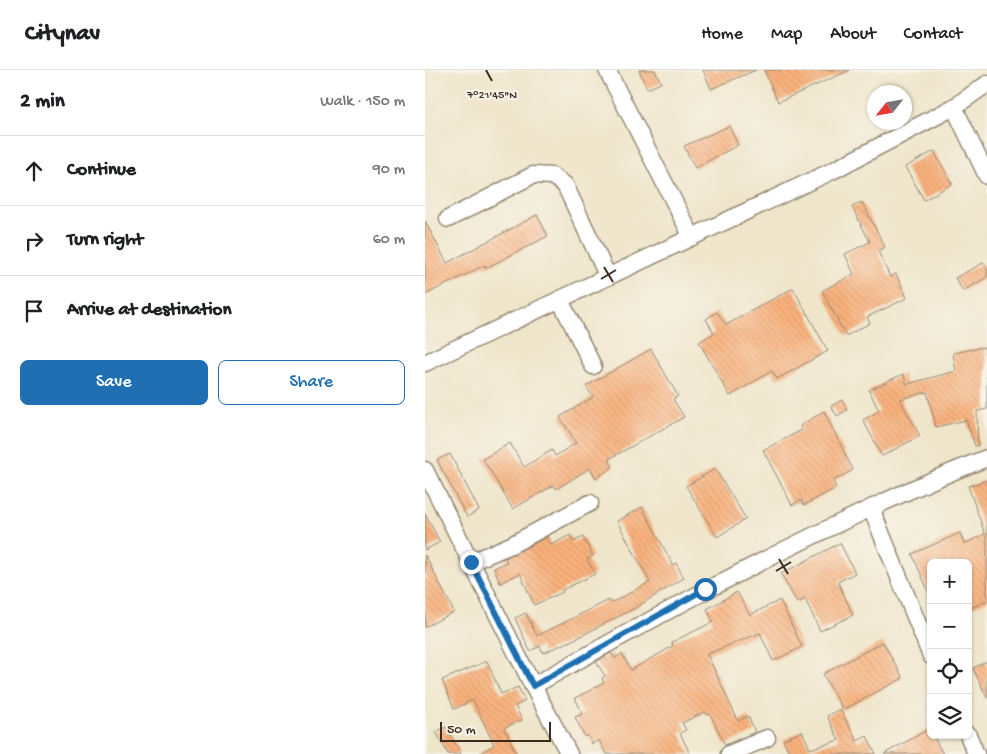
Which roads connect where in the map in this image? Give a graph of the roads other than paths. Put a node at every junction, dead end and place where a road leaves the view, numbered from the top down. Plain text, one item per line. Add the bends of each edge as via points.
1 (614, 72) edge
2 (987, 84) edge
3 (954, 107) junction
4 (987, 176) edge
5 (447, 219) dead end
6 (692, 237) junction
7 (608, 277) junction
8 (560, 300) junction
9 (425, 363) edge
10 (593, 366) dead end
11 (987, 458) edge
12 (425, 470) edge
13 (590, 503) dead end
14 (871, 508) junction
15 (471, 562) junction
16 (928, 649) edge
17 (533, 686) junction
18 (767, 738) dead end
19 (970, 739) edge
20 (569, 754) edge
21 (729, 754) edge
22 (976, 754) edge

1 - 6 street
2 - 3 street
3 - 4 street
3 - 6 street via 832,171
5 - 7 street via 533,175 552,176 565,185
6 - 7 street
7 - 8 street
8 - 9 street
8 - 10 street
11 - 14 street
12 - 15 street
13 - 15 street
14 - 16 street
14 - 17 street via 705,589
15 - 17 street
17 - 20 street
18 - 21 street
19 - 22 street

